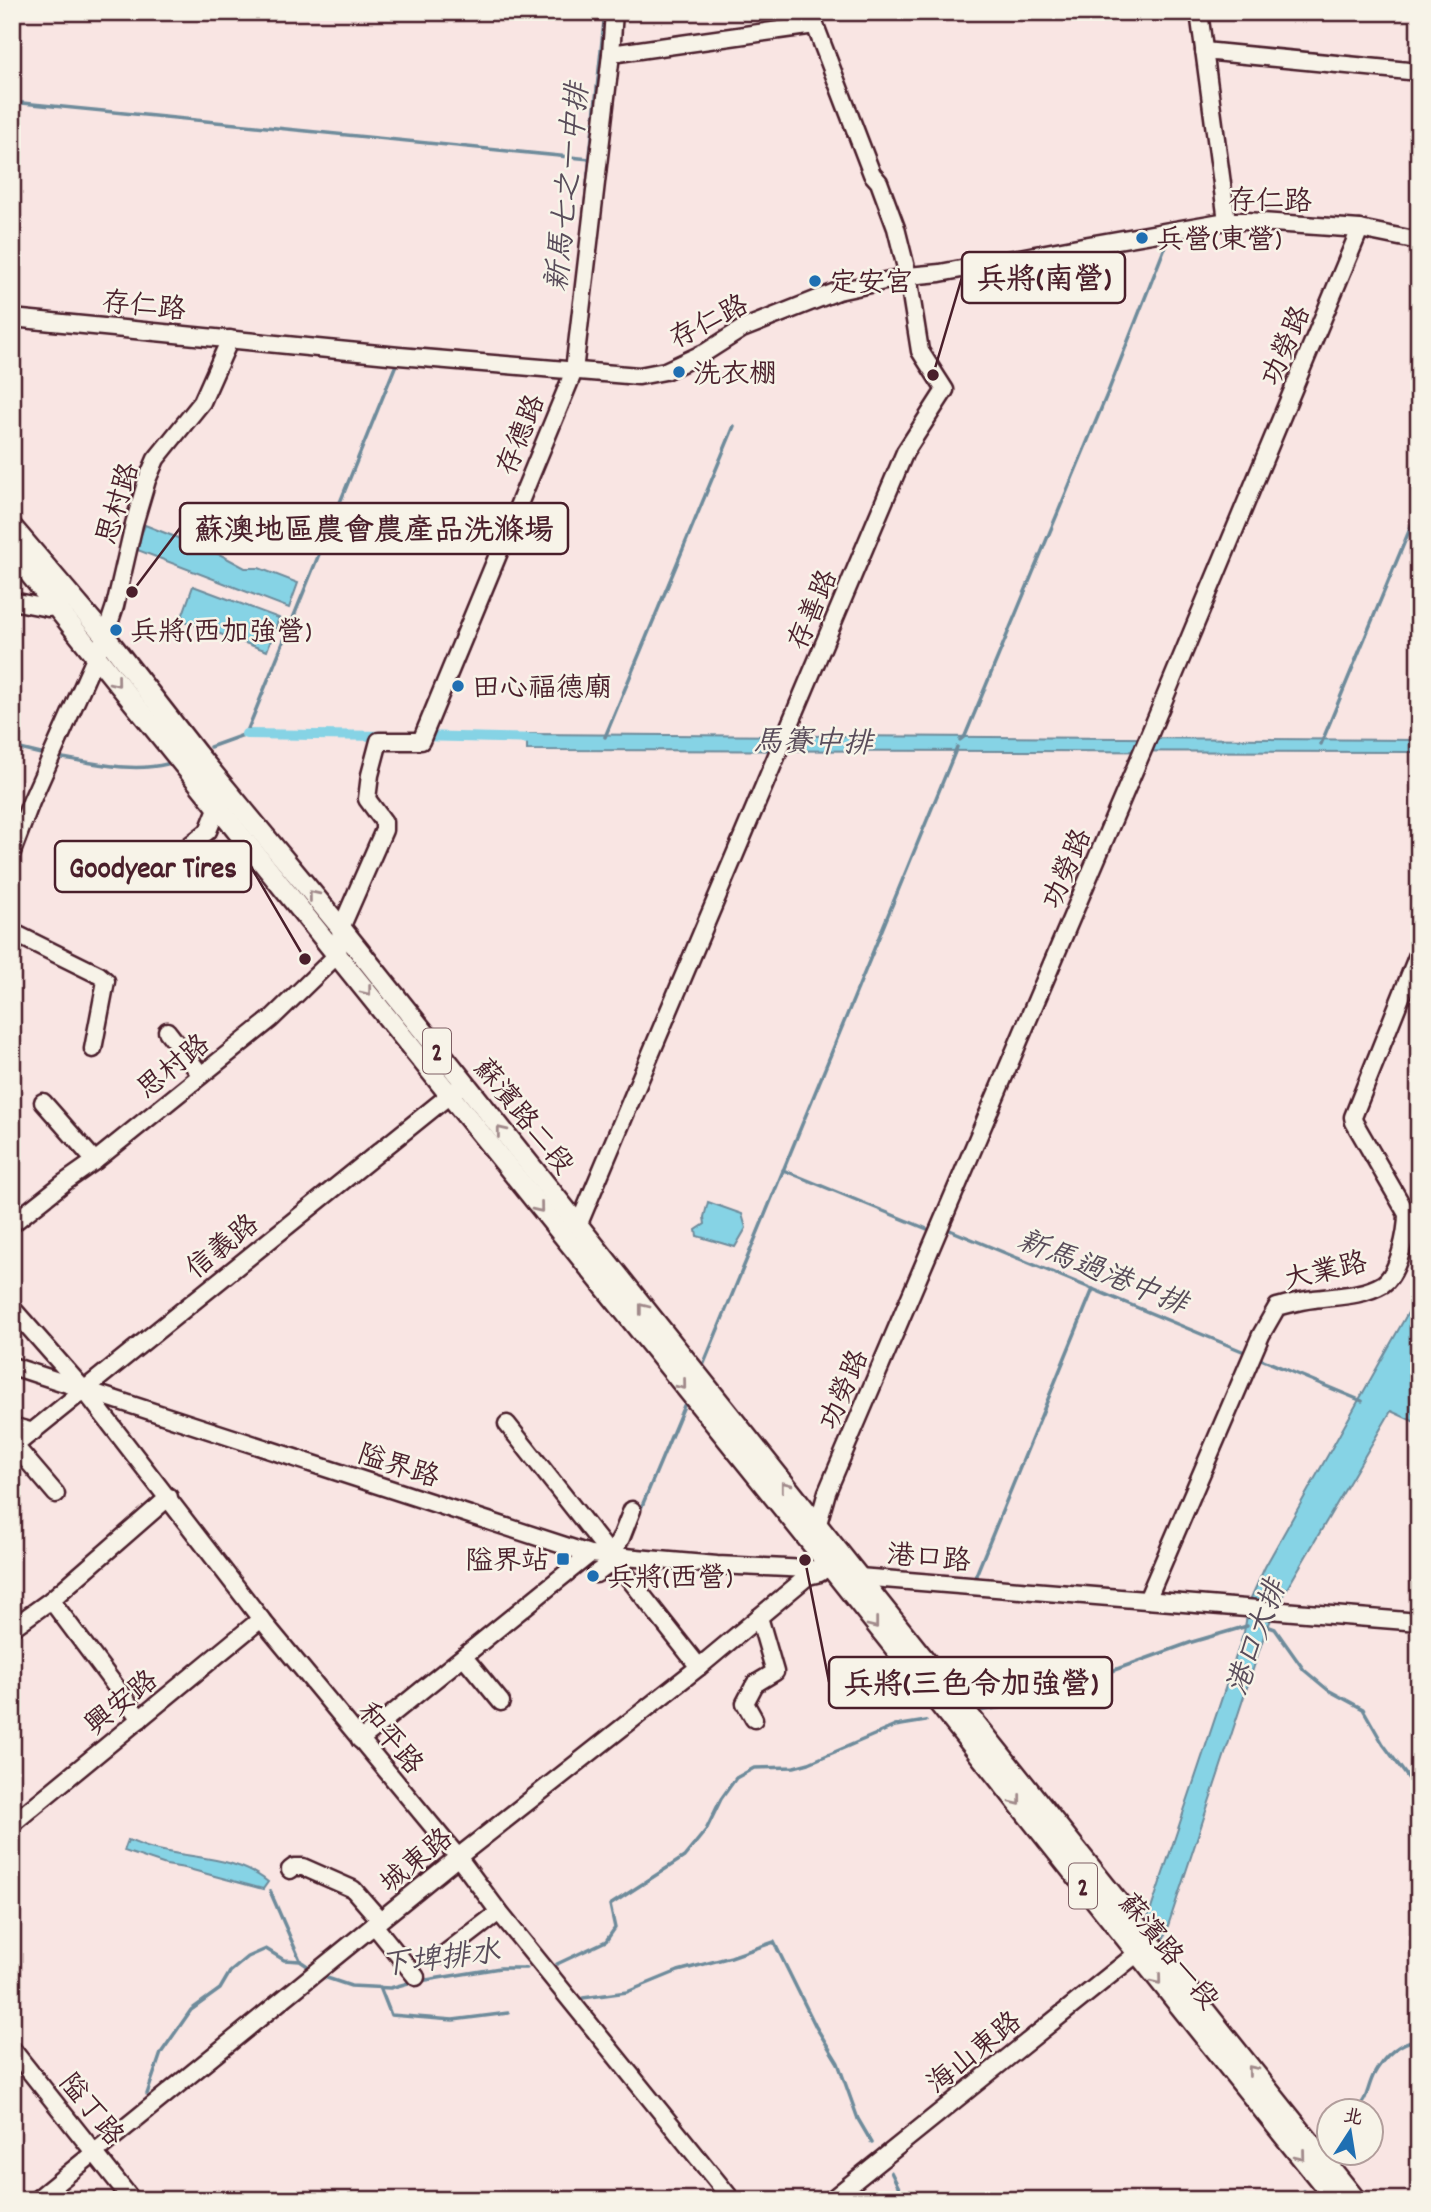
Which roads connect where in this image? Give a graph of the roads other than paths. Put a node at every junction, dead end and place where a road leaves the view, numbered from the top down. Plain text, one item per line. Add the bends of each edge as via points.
1 (614, 12) edge
2 (1199, 12) edge
3 (814, 19) edge
4 (1204, 51) junction
5 (611, 54) junction
6 (1419, 72) edge
7 (1227, 221) junction
8 (1360, 229) junction
9 (1419, 241) edge
10 (908, 276) junction
11 (12, 318) edge
12 (230, 339) junction
13 (574, 371) junction
14 (12, 527) edge
15 (12, 552) edge
16 (61, 599) junction
17 (12, 601) edge
18 (105, 636) junction
19 (96, 658) junction
20 (218, 806) junction
21 (12, 852) edge
22 (181, 860) dead end
23 (341, 928) junction
24 (12, 932) edge
25 (1419, 952) edge
26 (338, 954) junction
27 (167, 1031) dead end
28 (93, 1049) dead end
29 (201, 1075) junction
30 (456, 1090) junction
31 (43, 1102) dead end
32 (95, 1161) junction
33 (12, 1224) edge
34 (578, 1226) junction
35 (12, 1308) edge
36 (12, 1366) edge
37 (85, 1391) junction
38 (508, 1424) dead end
39 (12, 1426) edge
40 (33, 1432) junction
41 (14, 1447) edge
42 (56, 1494) dead end
43 (169, 1497) junction
44 (632, 1510) dead end
45 (817, 1527) junction
46 (590, 1554) junction
47 (613, 1558) junction
48 (832, 1570) junction
49 (596, 1574) dead end
50 (859, 1577) junction
51 (51, 1600) junction
52 (1147, 1600) junction
53 (759, 1617) junction
54 (261, 1619) junction
55 (1419, 1622) edge
56 (12, 1628) edge
57 (464, 1657) junction
58 (699, 1667) junction
59 (501, 1702) dead end
60 (140, 1719) junction
61 (754, 1719) dead end
62 (360, 1740) junction
63 (1006, 1774) junction
64 (15, 1817) edge
65 (457, 1857) junction
66 (290, 1870) dead end
67 (499, 1912) junction
68 (377, 1923) junction
69 (1142, 1948) junction
70 (443, 1955) dead end
71 (416, 1977) dead end
72 (12, 2049) edge
73 (94, 2152) junction
74 (36, 2200) edge
75 (132, 2200) edge
76 (732, 2200) edge
77 (831, 2200) edge
78 (1336, 2200) edge
79 (1356, 2200) edge

1 - 5 street, 存德路
2 - 4 street
3 - 5 street
3 - 10 street, 存善路 via 897,228
4 - 6 street
4 - 7 street
5 - 13 street, 存德路
7 - 8 street, 存仁路
7 - 10 street, 存仁路
8 - 9 street, 存仁路
8 - 45 street, 功勞路 via 827,1492
10 - 13 street, 存仁路 via 838,291 742,329 666,370 639,376
10 - 34 street, 存善路 via 920,351 945,390 905,452
11 - 12 street, 存仁路
12 - 13 street, 存仁路
12 - 18 street, 思村路 via 202,402 156,459
13 - 23 street, 存德路 via 421,741 379,741 367,799 384,822 384,830
14 - 16 main road, 蘇濱路二段 / 2
15 - 16 main road, 蘇濱路二段 / 2
16 - 17 street via 48,608
16 - 18 main road, 蘇濱路二段 / 2
16 - 19 main road, 蘇濱路二段 / 2
18 - 19 street, 思村路
23 -> 18 main road, 蘇濱路二段 / 2
19 -> 20 main road, 蘇濱路二段 / 2
19 - 21 street, 思村路
20 - 22 street via 208,831 190,845
20 - 26 main road, 蘇濱路二段 / 2
23 - 26 street
23 - 30 main road, 蘇濱路二段 / 2
24 - 28 street via 104,978
25 - 52 street, 大業路 via 1353,1117 1407,1214 1404,1242 1391,1275 1383,1283 1341,1297 1277,1307
26 - 29 street, 思村路 via 271,1019
26 -> 30 main road, 蘇濱路二段 / 2
27 - 29 street
29 - 32 street, 思村路
34 -> 30 main road, 蘇濱路二段 / 2
30 - 37 street, 信義路
30 -> 48 main road, 蘇濱路二段 / 2
31 - 32 street
32 - 33 street, 思村路
45 -> 34 main road, 蘇濱路二段 / 2
35 - 37 street, 和平路
36 - 37 street, 隘界路
37 - 40 street, 信義路
37 - 43 street, 和平路
37 - 46 street, 隘界路
38 - 47 street
39 - 40 street
40 - 41 street, 信義路
41 - 42 street
43 - 51 street
43 - 54 street, 和平路
44 - 47 street
45 - 50 main road, 蘇濱路二段 / 2
46 - 47 street, 隘界路
46 - 57 street
47 - 48 street, 港口路
47 - 49 street
47 - 58 street
48 - 50 street, 港口路
48 - 53 street, 城東路 via 808,1576
48 -> 63 main road, 蘇濱路一段 / 2
50 - 52 street, 港口路
50 - 63 main road, 蘇濱路一段 / 2
51 - 56 street
51 - 60 street
52 - 55 street, 港口路
53 - 58 street, 城東路
53 - 61 street via 775,1672 755,1685 745,1703
54 - 60 street, 興安路
54 - 62 street, 和平路
57 - 59 street
57 - 62 street
58 - 65 street, 城東路
60 - 64 street, 興安路
62 - 65 street, 和平路
63 - 69 main road, 蘇濱路一段 / 2
65 - 67 street, 和平路
65 - 68 street, 城東路
66 - 68 street via 303,1867 353,1889
67 - 70 street
67 - 76 street, 和平路
68 - 71 street
68 - 73 street, 城東路
69 - 77 street, 海山東路
69 -> 78 main road, 蘇濱路一段 / 2
79 -> 69 main road, 蘇濱路一段 / 2
72 - 73 street, 隘丁路
73 - 74 street, 城東路
73 - 75 street, 隘丁路

